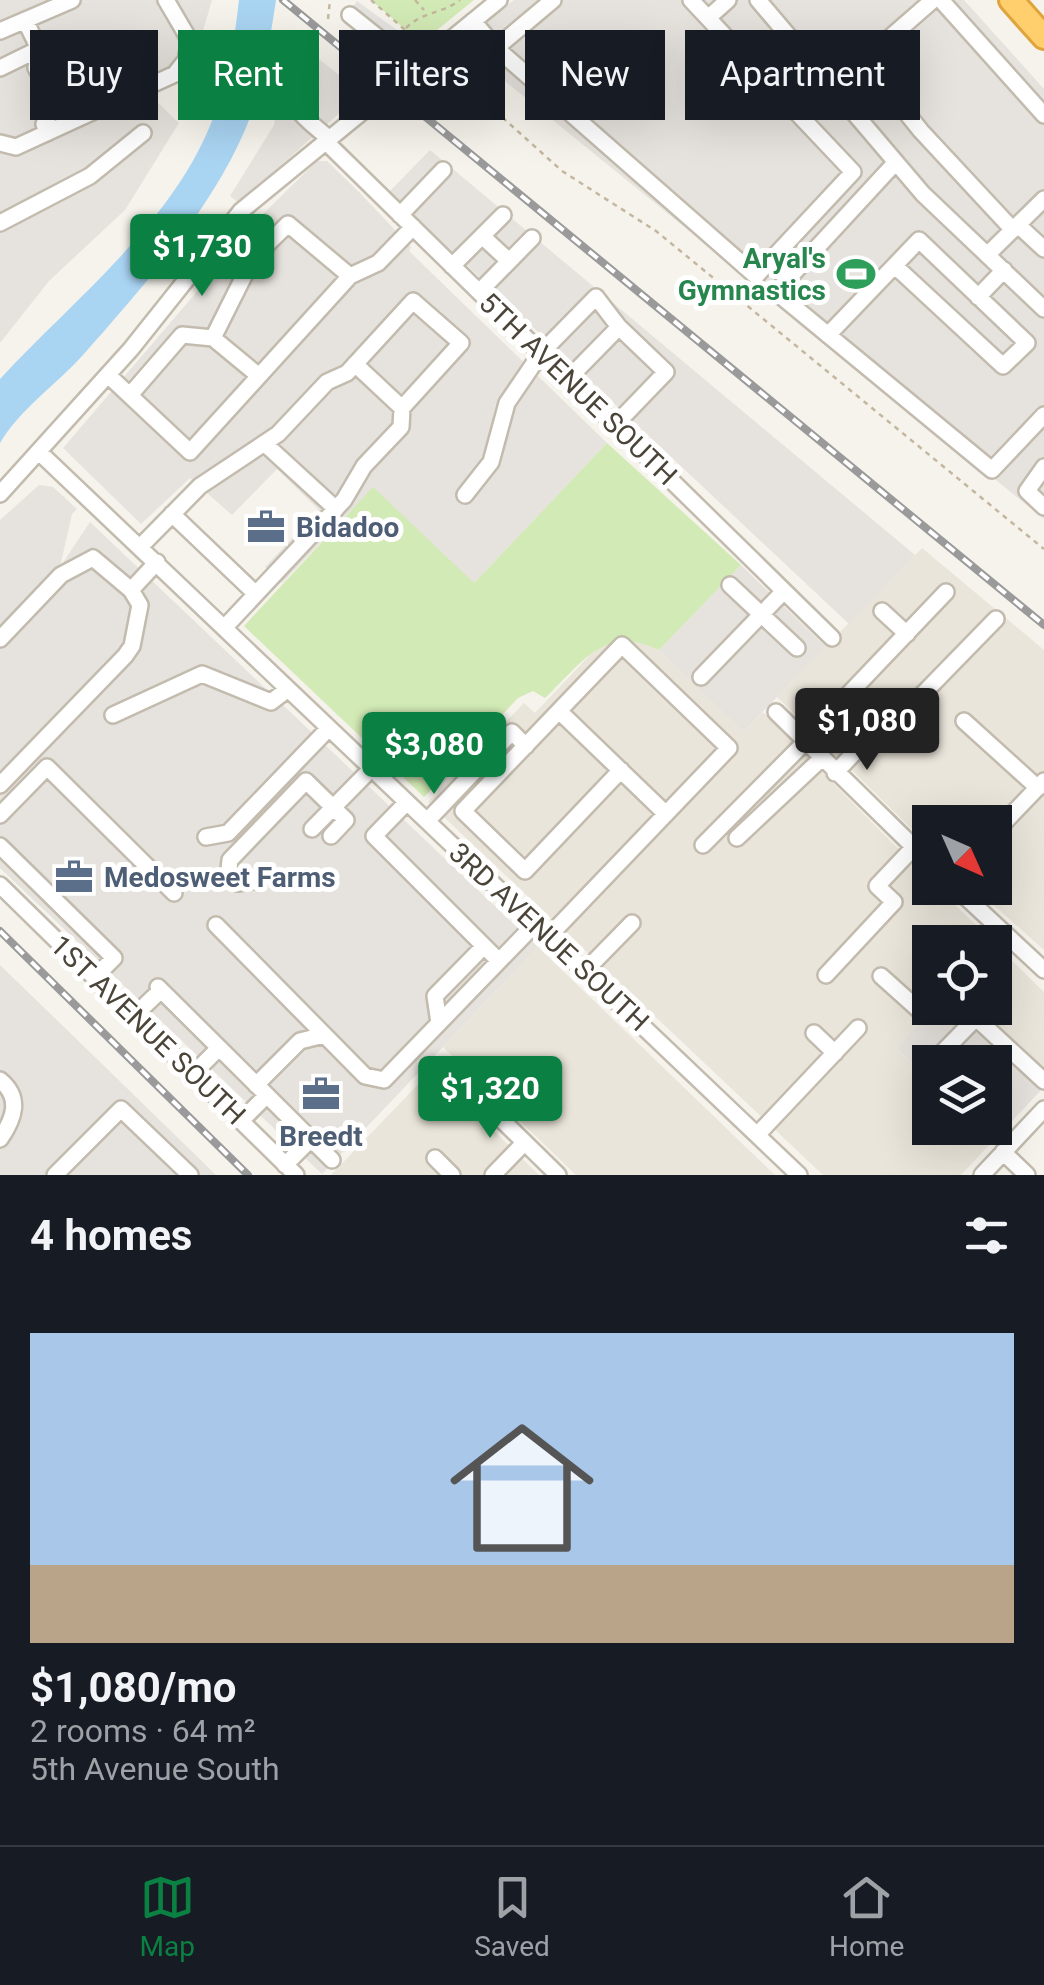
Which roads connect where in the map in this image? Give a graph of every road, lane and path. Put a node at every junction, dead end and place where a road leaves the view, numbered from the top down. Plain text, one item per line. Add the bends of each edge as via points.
1 (72, 0) edge
2 (166, 0) edge
3 (330, 0) edge
4 (370, 0) edge
5 (415, 0) edge
6 (460, 0) edge
7 (500, 0) edge
8 (553, 0) edge
9 (691, 0) edge
10 (728, 0) edge
11 (758, 0) edge
12 (937, 0) edge
13 (1011, 0) edge
14 (425, 12) junction
15 (350, 16) dead end
16 (328, 18) dead end
17 (708, 18) junction
18 (24, 20) junction
19 (472, 21) junction
20 (368, 30) edge
21 (405, 30) joint
22 (460, 30) edge
23 (480, 30) edge
24 (719, 30) edge
25 (784, 30) edge
26 (900, 30) edge
27 (0, 31) edge
28 (30, 32) edge
29 (1044, 37) edge
30 (505, 40) edge
31 (30, 53) edge
32 (505, 56) edge
33 (0, 68) edge
34 (1044, 115) edge
35 (505, 119) edge
36 (46, 120) edge
37 (307, 120) edge
38 (347, 120) edge
39 (804, 120) edge
40 (860, 120) edge
41 (913, 120) edge
42 (143, 132) dead end
43 (47, 133) junction
44 (325, 138) junction
45 (0, 143) edge
46 (895, 163) junction
47 (443, 170) dead end
48 (1044, 199) edge
49 (503, 214) dead end
50 (400, 215) junction
51 (0, 223) edge
52 (412, 227) junction
53 (1015, 228) junction
54 (482, 236) junction
55 (532, 238) dead end
56 (1044, 249) edge
57 (987, 255) junction
58 (508, 261) junction
59 (452, 266) junction
60 (895, 266) junction
61 (1004, 270) junction
62 (350, 276) junction
63 (478, 292) junction
64 (978, 297) junction
65 (1044, 308) edge
66 (160, 314) junction
67 (619, 327) junction
68 (182, 334) junction
69 (828, 335) junction
70 (213, 338) junction
71 (541, 353) junction
72 (355, 364) junction
73 (108, 374) junction
74 (260, 376) junction
75 (568, 380) junction
76 (130, 395) junction
77 (402, 408) junction
78 (1044, 416) edge
79 (615, 426) junction
80 (264, 443) junction
81 (38, 452) junction
82 (1044, 467) edge
83 (0, 494) edge
84 (466, 495) dead end
85 (1044, 507) edge
86 (336, 509) junction
87 (172, 514) junction
88 (140, 547) junction
89 (1044, 550) edge
90 (157, 562) junction
91 (730, 584) dead end
92 (130, 590) junction
93 (784, 591) junction
94 (946, 592) dead end
95 (256, 594) junction
96 (882, 611) dead end
97 (762, 614) junction
98 (996, 619) dead end
99 (224, 627) junction
100 (907, 634) junction
101 (832, 638) dead end
102 (0, 639) edge
103 (796, 648) dead end
104 (702, 677) dead end
105 (288, 689) junction
106 (558, 711) junction
107 (776, 712) dead end
108 (113, 715) dead end
109 (964, 721) dead end
110 (329, 728) junction
111 (805, 742) junction
112 (526, 746) junction
113 (821, 759) junction
114 (372, 769) junction
115 (621, 770) junction
116 (835, 773) junction
117 (0, 784) edge
118 (1041, 785) edge
119 (449, 798) junction
120 (407, 802) junction
121 (333, 808) junction
122 (463, 811) junction
123 (666, 814) junction
124 (0, 815) edge
125 (1012, 815) edge
126 (427, 821) junction
127 (312, 828) dead end
128 (331, 836) dead end
129 (206, 837) dead end
130 (737, 838) dead end
131 (703, 845) dead end
132 (0, 846) edge
133 (912, 846) edge
134 (912, 850) edge
135 (259, 880) dead end
136 (0, 884) edge
137 (174, 894) dead end
138 (974, 905) edge
139 (632, 923) dead end
140 (535, 924) junction
141 (216, 925) dead end
142 (996, 925) edge
143 (548, 937) junction
144 (1012, 940) edge
145 (484, 946) junction
146 (499, 961) junction
147 (1044, 970) edge
148 (584, 971) junction
149 (826, 974) dead end
150 (882, 976) dead end
151 (95, 978) junction
152 (912, 1004) edge
153 (134, 1016) junction
154 (440, 1023) junction
155 (858, 1028) dead end
156 (814, 1032) dead end
157 (324, 1034) junction
158 (950, 1045) edge
159 (1005, 1045) edge
160 (219, 1048) junction
161 (1012, 1051) edge
162 (834, 1052) junction
163 (193, 1074) junction
164 (454, 1074) dead end
165 (0, 1080) edge
166 (1044, 1081) edge
167 (262, 1090) junction
168 (1044, 1109) edge
169 (241, 1121) junction
170 (757, 1135) junction
171 (0, 1139) edge
172 (311, 1139) junction
173 (524, 1143) junction
174 (1003, 1152) junction
175 (435, 1158) dead end
176 (332, 1160) dead end
177 (290, 1170) edge
178 (55, 1175) edge
179 (190, 1175) edge
180 (452, 1175) edge
181 (493, 1175) edge
182 (558, 1175) edge
183 (799, 1175) edge
184 (982, 1175) edge
185 (1027, 1175) edge

1 - 18 street
2 - 43 street via 190,41 175,74
3 - 16 path
4 - 21 path
5 - 14 path
6 - 14 path
7 - 19 street
8 - 30 street
9 - 17 street
10 - 17 street
11 - 25 street
12 - 26 street
12 - 34 street
13 - 29 highway
14 - 21 path
15 - 20 street
17 - 24 street
18 - 27 street
18 - 28 street
19 - 22 street
19 - 23 street
31 - 33 street
32 - 39 street via 756,276 853,172
35 - 89 path via 562,170 656,231
36 - 43 street
37 - 44 street, 5TH AVENUE SOUTH
38 - 44 street
40 - 46 street
41 - 53 street
42 - 51 street via 90,176
43 - 45 street via 16,147
44 - 50 street, 5TH AVENUE SOUTH
44 - 66 street via 216,237
46 - 57 street
46 - 69 street via 776,289
47 - 50 street
48 - 53 street
49 - 54 street
50 - 52 street, 5TH AVENUE SOUTH
52 - 59 street, 5TH AVENUE SOUTH
52 - 62 street via 378,263
53 - 56 street
53 - 57 street
54 - 58 street
54 - 59 street
55 - 58 street
57 - 61 street
58 - 63 street
59 - 63 street, 5TH AVENUE SOUTH
60 - 64 street via 919,240
60 - 64 street via 1003,366 1026,342
60 - 69 street
61 - 64 street
61 - 65 street
62 - 70 street via 288,224 254,258
62 - 74 street
63 - 71 street, 5TH AVENUE SOUTH
66 - 68 street
66 - 73 street
67 - 71 street via 596,297
67 - 75 street
67 - 79 street via 666,372
68 - 70 street
68 - 76 street
69 - 78 street via 992,470
70 - 74 street
71 - 75 street, 5TH AVENUE SOUTH
71 - 84 street via 507,402 490,462
72 - 77 street
72 - 77 street via 413,301 461,343
72 - 80 street
73 - 76 street
73 - 81 street
74 - 76 street via 190,452
75 - 79 street, 5TH AVENUE SOUTH
77 - 86 street via 401,427
79 - 93 street, 5TH AVENUE SOUTH
80 - 86 street
80 - 87 street via 200,486
81 - 83 street
81 - 88 street, 3RD AVENUE SOUTH
82 - 85 street via 1026,491
86 - 95 street
87 - 88 street
87 - 95 street
88 - 90 street, 3RD AVENUE SOUTH
90 - 92 street
90 - 99 street, 3RD AVENUE SOUTH
91 - 97 street
92 - 102 street via 93,558 61,576
92 - 117 street via 140,605 132,646
93 - 97 street
93 - 101 street, 5TH AVENUE SOUTH
94 - 100 street
95 - 99 street
96 - 100 street
97 - 103 street
97 - 104 street
98 - 116 street
99 - 105 street, 3RD AVENUE SOUTH
100 - 111 street
105 - 108 street via 271,702 202,674
105 - 110 street, 3RD AVENUE SOUTH
106 - 112 street
106 - 115 street
106 - 123 street via 622,645 729,748
107 - 111 street
109 - 118 street
110 - 114 street, 3RD AVENUE SOUTH
110 - 129 street via 228,833
111 - 113 street
111 - 131 street
112 - 119 street via 512,732
112 - 122 street
113 - 116 street
113 - 130 street
114 - 120 street, 3RD AVENUE SOUTH
114 - 121 street
115 - 122 street via 525,870
115 - 123 street
116 - 133 street
118 - 125 street
119 - 122 street
119 - 126 street
120 - 126 street, 3RD AVENUE SOUTH
120 - 145 street via 374,836
121 - 127 street
121 - 128 street via 346,820
121 - 135 street via 306,781 230,860 238,883
123 - 143 street
124 - 137 street via 47,767
126 - 140 street, 3RD AVENUE SOUTH
132 - 151 street via 114,958
134 - 149 street via 877,886 894,902
136 - 151 street, 1ST AVENUE SOUTH
138 - 142 street
139 - 148 street
140 - 143 street, 3RD AVENUE SOUTH
140 - 146 street
141 - 157 street
143 - 148 street, 3RD AVENUE SOUTH
144 - 147 street
145 - 146 street
145 - 154 street via 435,996
146 - 154 street
148 - 170 street, 3RD AVENUE SOUTH
150 - 152 street
151 - 153 street, 1ST AVENUE SOUTH
153 - 160 street via 159,988
153 - 163 street, 1ST AVENUE SOUTH
154 - 157 street via 384,1080 366,1076
155 - 162 street
156 - 162 street
157 - 167 street via 300,1041
158 - 159 street via 976,1018
160 - 163 street
160 - 167 street
161 - 166 street
162 - 170 street
163 - 169 street, 1ST AVENUE SOUTH
164 - 173 street
165 - 171 street via 10,1088 14,1118
167 - 169 street
167 - 172 street
168 - 174 street
169 - 177 street, 1ST AVENUE SOUTH
170 - 183 street, 3RD AVENUE SOUTH
172 - 176 street
172 - 177 street
173 - 181 street
173 - 182 street
174 - 184 street
174 - 185 street
175 - 180 street
178 - 179 street via 121,1109

